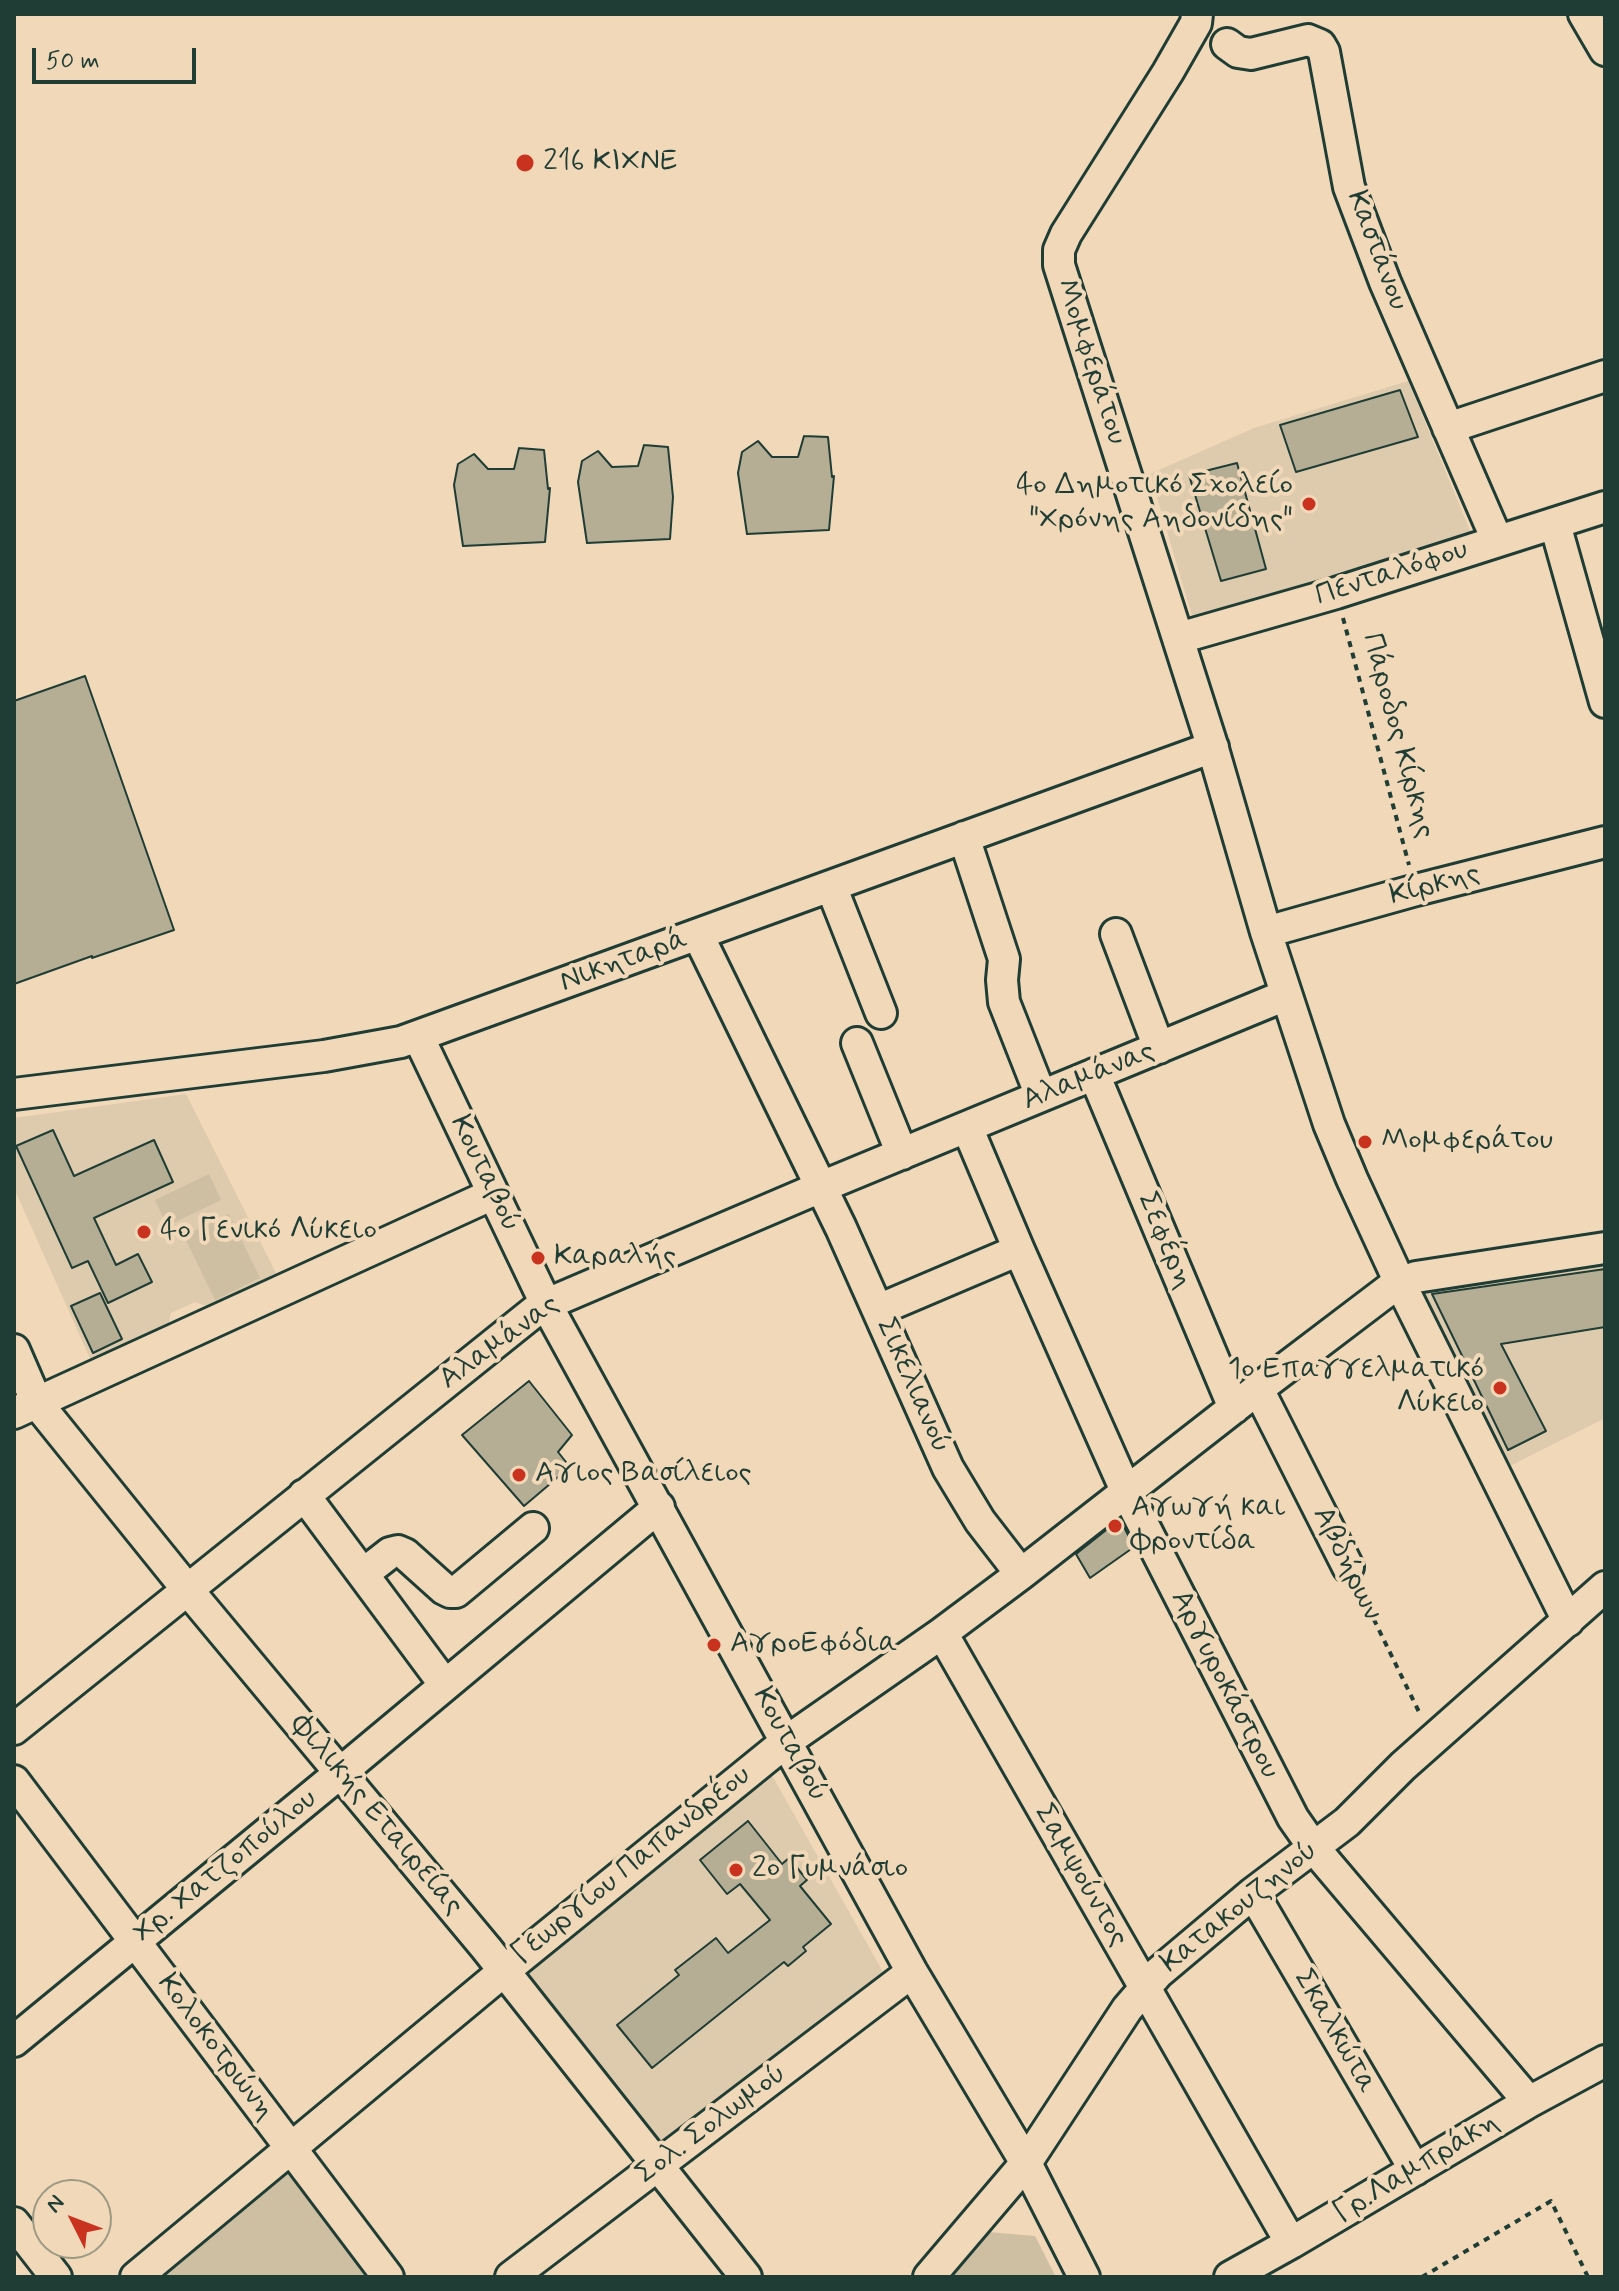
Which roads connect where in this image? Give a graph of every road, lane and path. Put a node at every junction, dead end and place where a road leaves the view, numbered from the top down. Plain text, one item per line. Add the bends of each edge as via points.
1 (1197, 14) edge
2 (1584, 14) edge
3 (1227, 44) dead end
4 (1605, 50) edge
5 (1605, 376) edge
6 (1448, 428) junction
7 (1605, 507) edge
8 (1555, 524) junction
9 (1497, 540) junction
10 (1336, 593) junction
11 (1179, 638) junction
12 (1605, 702) edge
13 (1213, 747) junction
14 (964, 837) junction
15 (1605, 842) edge
16 (831, 886) junction
17 (1416, 890) junction
18 (1266, 932) junction
19 (1116, 934) dead end
20 (698, 935) junction
21 (1286, 995) junction
22 (881, 1013) dead end
23 (418, 1036) junction
24 (857, 1043) dead end
25 (1159, 1048) junction
26 (1094, 1074) junction
27 (14, 1094) edge
28 (1041, 1096) junction
29 (967, 1127) junction
30 (902, 1154) junction
31 (821, 1187) junction
32 (493, 1194) junction
33 (1605, 1248) edge
34 (1019, 1250) junction
35 (1400, 1283) junction
36 (546, 1304) junction
37 (878, 1310) junction
38 (14, 1350) edge
39 (1258, 1389) junction
40 (25, 1408) edge
41 (1234, 1408) junction
42 (1127, 1493) junction
43 (304, 1495) junction
44 (659, 1507) junction
45 (533, 1528) dead end
46 (1348, 1567) joint
47 (363, 1574) junction
48 (1021, 1574) junction
49 (1605, 1587) edge
50 (187, 1589) junction
51 (1568, 1621) junction
52 (942, 1633) junction
53 (445, 1685) junction
54 (14, 1729) edge
55 (1432, 1740) junction
56 (787, 1741) junction
57 (340, 1773) junction
58 (14, 1781) edge
59 (1314, 1848) junction
60 (1253, 1893) junction
61 (135, 1942) junction
62 (504, 1971) junction
63 (912, 1972) junction
64 (1144, 1989) junction
65 (14, 2041) edge
66 (1603, 2067) edge
67 (1529, 2102) junction
68 (291, 2148) junction
69 (1026, 2163) junction
70 (659, 2166) junction
71 (1415, 2170) junction
72 (14, 2223) edge
73 (1291, 2243) junction
74 (56, 2277) edge
75 (136, 2277) edge
76 (388, 2277) edge
77 (511, 2277) edge
78 (746, 2277) edge
79 (929, 2277) edge
80 (1084, 2277) edge
81 (1230, 2277) edge
82 (1422, 2277) edge
83 (1588, 2277) edge

1 - 11 street, Μομφεράτου via 1168,72 1059,250 1059,265
2 - 4 street
3 - 6 street, Καστάνου via 1251,54 1308,40 1320,45 1349,187
5 - 6 street
6 - 9 street, Καστάνου
7 - 8 street, Πενταλόφου
8 - 9 street, Πενταλόφου
8 - 12 street
9 - 10 street, Πενταλόφου
10 - 11 street, Πενταλόφου
10 - 17 path, Πάροδος Κίρκης
11 - 13 street, Μομφεράτου
13 - 14 street, Νικηταρά
13 - 18 street, Μομφεράτου
14 - 16 street, Νικηταρά
14 - 28 street via 1004,959 1004,1002
15 - 17 street, Κίρκης
16 - 20 street, Νικηταρά
16 - 22 street
17 - 18 street, Κίρκης
18 - 21 street, Μομφεράτου
19 - 25 street
20 - 23 street, Νικηταρά
20 - 31 street, Σικελιανού
21 - 25 street, Αλαμάνας
21 - 35 street, Μομφεράτου via 1329,1124
23 - 27 street, Νικηταρά via 324,1056
23 - 32 street, Κουταβού
24 - 30 street
25 - 26 street, Αλαμάνας
26 - 28 street, Αλαμάνας
26 - 41 street, Σεφέρη
28 - 29 street, Αλαμάνας
29 - 30 street, Αλαμάνας
29 - 34 street, Αργυροκάστρου
30 - 31 street, Αλαμάνας
31 - 36 street, Αλαμάνας
31 - 37 street, Σικελιανού
32 - 36 street, Κουταβού
32 - 40 street
33 - 35 street, Γεωργίου Παπανδρέου
34 - 37 street
34 - 42 street, Αργυροκάστρου
35 - 39 street, Γεωργίου Παπανδρέου
35 - 51 street, Μομφεράτου
36 - 43 street, Αλαμάνας
36 - 44 street, Κουταβού
37 - 48 street, Σικελιανού via 948,1468
38 - 40 street, Φιλικής Εταιρείας
39 - 41 street, Γεωργίου Παπανδρέου
39 - 46 street, Αβδήρων
40 - 50 street, Φιλικής Εταιρείας
41 - 42 street, Γεωργίου Παπανδρέου
42 - 48 street, Γεωργίου Παπανδρέου
42 - 59 street, Αργυροκάστρου via 1280,1796
43 - 47 street
43 - 50 street, Αλαμάνας
44 - 53 street, Χρ. Χατζοπούλου
44 - 56 street, Κουταβού
45 - 47 street via 456,1592 444,1589 398,1551
46 - 55 path, Αβδήρων
47 - 53 street
48 - 52 street, Γεωργίου Παπανδρέου
49 - 51 street, Κατακουζηνού
50 - 54 street, Αλαμάνας
50 - 57 street, Φιλικής Εταιρείας
51 - 55 street, Κατακουζηνού
52 - 56 street, Γεωργίου Παπανδρέου
52 - 64 street, Σαμψούντος
53 - 57 street, Χρ. Χατζοπούλου
55 - 59 street, Κατακουζηνού via 1356,1815
56 - 62 street, Γεωργίου Παπανδρέου
56 - 63 street, Κουταβού
57 - 61 street, Χρ. Χατζοπούλου
57 - 62 street, Φιλικής Εταιρείας
58 - 61 street, Κολοκοτρώνη
59 - 60 street, Κατακουζηνού
59 - 67 street, Αργυροκάστρου
60 - 64 street, Κατακουζηνού
60 - 71 street, Σκαλκώτα
61 - 65 street, Χρ. Χατζοπούλου
61 - 68 street, Κολοκοτρώνη
62 - 68 street, Γεωργίου Παπανδρέου
62 - 70 street, Φιλικής Εταιρείας
63 - 69 street, Κουταβού
63 - 70 street, Σολ. Σολωμού
64 - 69 street, Κατακουζηνού
64 - 73 street, Σαμψούντος
66 - 67 street, Γρ.Λαμπράκη
67 - 71 street, Γρ.Λαμπράκη
68 - 75 street, Γεωργίου Παπανδρέου
68 - 76 street, Κολοκοτρώνη
69 - 79 street, Κατακουζηνού
69 - 80 street, Κουταβού
70 - 77 street, Σολ. Σολωμού
70 - 78 street, Φιλικής Εταιρείας
71 - 73 street, Γρ.Λαμπράκη
72 - 74 street
73 - 81 street, Γρ.Λαμπράκη
82 - 83 path via 1551,2201

